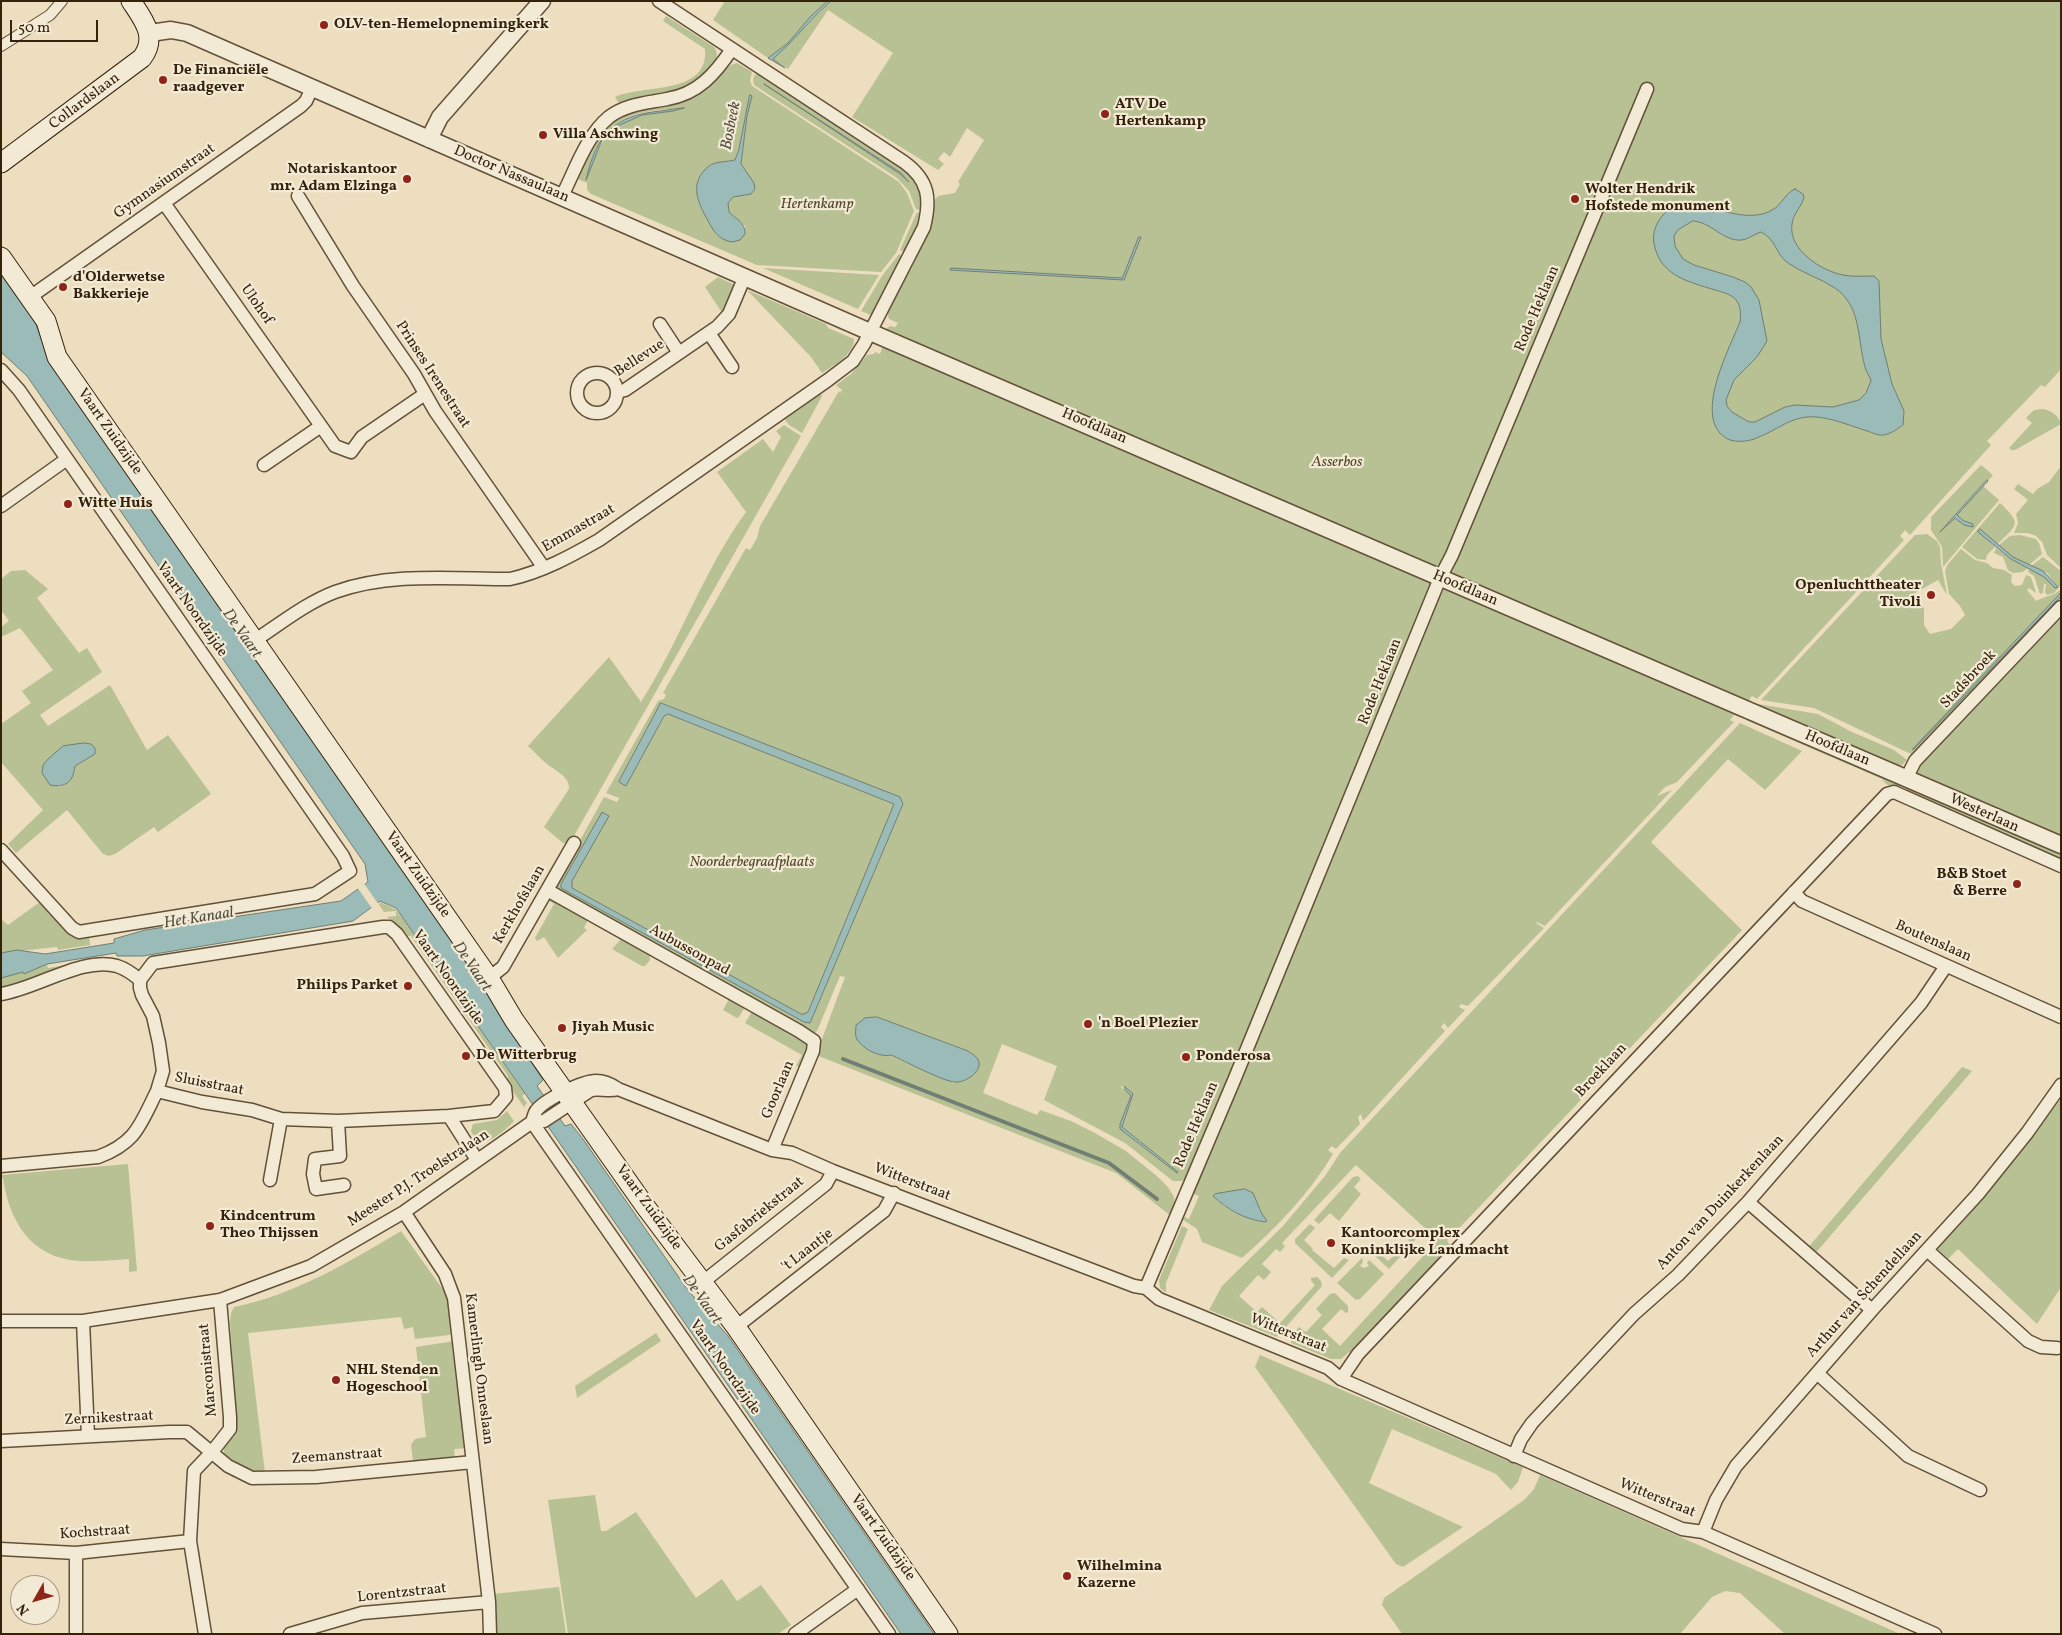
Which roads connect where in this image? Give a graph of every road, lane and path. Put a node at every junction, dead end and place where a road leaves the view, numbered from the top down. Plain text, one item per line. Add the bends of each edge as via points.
1 (62, 1) edge
2 (131, 1) edge
3 (542, 1) edge
4 (659, 1) edge
5 (150, 33) junction
6 (1, 46) edge
7 (732, 49) junction
8 (312, 88) junction
9 (1647, 89) dead end
10 (429, 139) junction
11 (3, 164) edge
12 (298, 196) dead end
13 (562, 196) junction
14 (164, 203) junction
15 (2, 254) edge
16 (745, 276) junction
17 (30, 297) junction
18 (660, 324) dead end
19 (870, 332) junction
20 (709, 333) junction
21 (679, 353) junction
22 (732, 367) dead end
23 (1, 370) edge
24 (618, 392) dead end
25 (425, 394) junction
26 (321, 426) junction
27 (68, 459) junction
28 (264, 465) dead end
29 (1, 506) edge
30 (544, 568) junction
31 (1440, 578) junction
32 (2061, 607) edge
33 (254, 641) junction
34 (1906, 779) junction
35 (1894, 792) joint
36 (574, 843) dead end
37 (2061, 845) edge
38 (1, 850) edge
39 (6, 865) edge
40 (2061, 866) edge
41 (547, 890) junction
42 (1794, 892) junction
43 (1946, 966) junction
44 (489, 978) junction
45 (140, 980) junction
46 (1, 994) edge
47 (2061, 1017) edge
48 (814, 1042) joint
49 (2061, 1085) edge
50 (157, 1091) junction
51 (569, 1097) junction
52 (449, 1116) junction
53 (537, 1118) junction
54 (281, 1119) junction
55 (338, 1120) junction
56 (772, 1150) junction
57 (477, 1160) junction
58 (1, 1166) edge
59 (832, 1170) junction
60 (270, 1180) dead end
61 (344, 1186) dead end
62 (894, 1193) junction
63 (1748, 1202) junction
64 (404, 1212) junction
65 (1927, 1250) junction
66 (703, 1282) junction
67 (1146, 1288) junction
68 (220, 1300) junction
69 (1872, 1310) junction
70 (83, 1320) junction
71 (1, 1321) edge
72 (741, 1324) junction
73 (2057, 1348) dead end
74 (1816, 1373) junction
75 (1341, 1379) junction
76 (88, 1436) junction
77 (1, 1440) edge
78 (212, 1452) junction
79 (1514, 1456) junction
80 (473, 1462) junction
81 (1980, 1490) dead end
82 (1704, 1532) junction
83 (190, 1541) junction
84 (1, 1549) edge
85 (76, 1553) junction
86 (858, 1589) junction
87 (489, 1602) junction
88 (76, 1634) edge
89 (205, 1634) edge
90 (290, 1634) edge
91 (490, 1634) edge
92 (795, 1634) edge
93 (889, 1634) edge
94 (948, 1634) edge
95 (1935, 1634) edge

1 - 6 street via 50,15
2 - 5 main road
3 - 10 street via 440,117
4 - 7 street
5 - 8 street, Doctor Nassaulaan via 183,32
5 - 11 main road, Collardslaan via 148,47 139,62
7 - 13 street via 712,77 693,91 629,107 604,122 591,139
7 - 19 street via 904,162 921,178 928,194 924,226
8 - 10 street, Doctor Nassaulaan
8 - 14 street, Gymnasiumstraat via 301,106
9 - 31 street, Rode Heklaan
10 - 13 street, Doctor Nassaulaan
12 - 25 street, Prinses Irenestraat
13 - 16 street, Doctor Nassaulaan
14 - 17 street, Gymnasiumstraat
14 - 26 street, Ulohof
15 - 17 main road, Vaart Zuidzijde
16 - 19 street, Doctor Nassaulaan
16 - 20 street, Bellevue via 728,314
17 - 33 main road, Vaart Zuidzijde via 46,320 57,357
18 - 21 street, Bellevue
19 - 30 street, Emmastraat via 853,361 828,380 599,540
19 - 31 street, Hoofdlaan
20 - 21 street, Bellevue
20 - 22 street
21 - 24 street, Bellevue
23 - 27 street, Vaart Noordzijde
25 - 26 street, Ulohof via 362,437 351,452 335,446
25 - 30 street, Prinses Irenestraat
26 - 28 street
27 - 29 street
27 - 39 street, Vaart Noordzijde via 343,856 350,871 315,894 84,932 75,931
30 - 33 street, Emmastraat via 510,579 406,578 358,584 310,604
31 - 34 street, Hoofdlaan
31 - 67 street, Rode Heklaan
32 - 34 street, Stadsbroek via 1915,761
33 - 44 main road, Vaart Zuidzijde
34 - 37 street, Hoofdlaan
35 - 40 street, Westerlaan
35 - 42 street, Broeklaan via 1887,794
36 - 41 street, Kerkhofslaan
38 - 39 street
41 - 44 street, Kerkhofslaan via 508,960
41 - 48 street, Aubussonpad via 800,1031
42 - 43 street, Boutenslaan via 1802,901
42 - 75 street, Broeklaan via 1358,1354
43 - 47 street, Boutenslaan
43 - 63 street, Anton van Duinkerkenlaan via 1908,1018
44 - 51 main road, Vaart Zuidzijde via 514,1020
45 - 46 street via 116,966 99,964
45 - 50 street, Sluisstraat via 159,1043 163,1071
45 - 52 street, Vaart Noordzijde via 153,963 389,927 427,976 507,1094 494,1110
48 - 56 street, Goorlaan
49 - 65 street, Arthur van Schendellaan via 1978,1194
50 - 54 street, Sluisstraat
50 - 58 street via 136,1133 112,1152 98,1157
51 - 53 street, Meester P.J. Troelstralaan via 556,1113
51 - 53 street, Meester P.J. Troelstralaan via 548,1102
51 - 56 street, Witterstraat via 597,1089 610,1092 618,1089
51 - 66 main road, Vaart Zuidzijde
52 - 55 street, Sluisstraat
52 - 57 street
53 - 57 street, Meester P.J. Troelstralaan
53 - 86 street, Vaart Noordzijde
54 - 55 street, Sluisstraat
54 - 60 street
55 - 61 street via 340,1156 315,1159 313,1174 316,1189
56 - 59 street, Witterstraat via 792,1153
57 - 64 street, Meester P.J. Troelstralaan
59 - 62 street, Witterstraat
59 - 66 street, Gasfabriekstraat via 826,1184
62 - 67 street, Witterstraat
62 - 72 street, 't Laantje via 884,1211
63 - 69 street
63 - 79 street, Anton van Duinkerkenlaan via 1678,1275 1634,1314 1532,1423
64 - 68 street, Meester P.J. Troelstralaan via 311,1266
64 - 80 street, Kamerlingh Onneslaan via 445,1274 454,1298
65 - 69 street, Arthur van Schendellaan
65 - 73 street via 2028,1342
66 - 72 main road, Vaart Zuidzijde
67 - 75 street, Witterstraat via 1159,1298 1328,1368
68 - 70 street, Meester P.J. Troelstralaan
68 - 78 street, Marconistraat via 230,1429
69 - 74 street, Arthur van Schendellaan
70 - 71 street, Meester P.J. Troelstralaan
70 - 76 street
72 - 94 main road, Vaart Zuidzijde
74 - 81 street via 1908,1456
74 - 82 street, Arthur van Schendellaan via 1736,1466 1716,1500
75 - 79 street, Witterstraat
76 - 77 street, Zernikestraat
76 - 78 street, Zernikestraat via 187,1432
78 - 80 street, Zeemanstraat via 228,1466 252,1478 342,1475
78 - 83 street, Marconistraat via 194,1471
79 - 82 street, Witterstraat via 1682,1529
80 - 87 street, Kamerlingh Onneslaan
82 - 95 street, Witterstraat
83 - 85 street, Kochstraat
83 - 89 street, Marconistraat
84 - 85 street, Kochstraat
85 - 88 street
86 - 92 street
86 - 93 street, Vaart Noordzijde
87 - 90 street, Lorentzstraat via 362,1613
87 - 91 street, Kamerlingh Onneslaan

